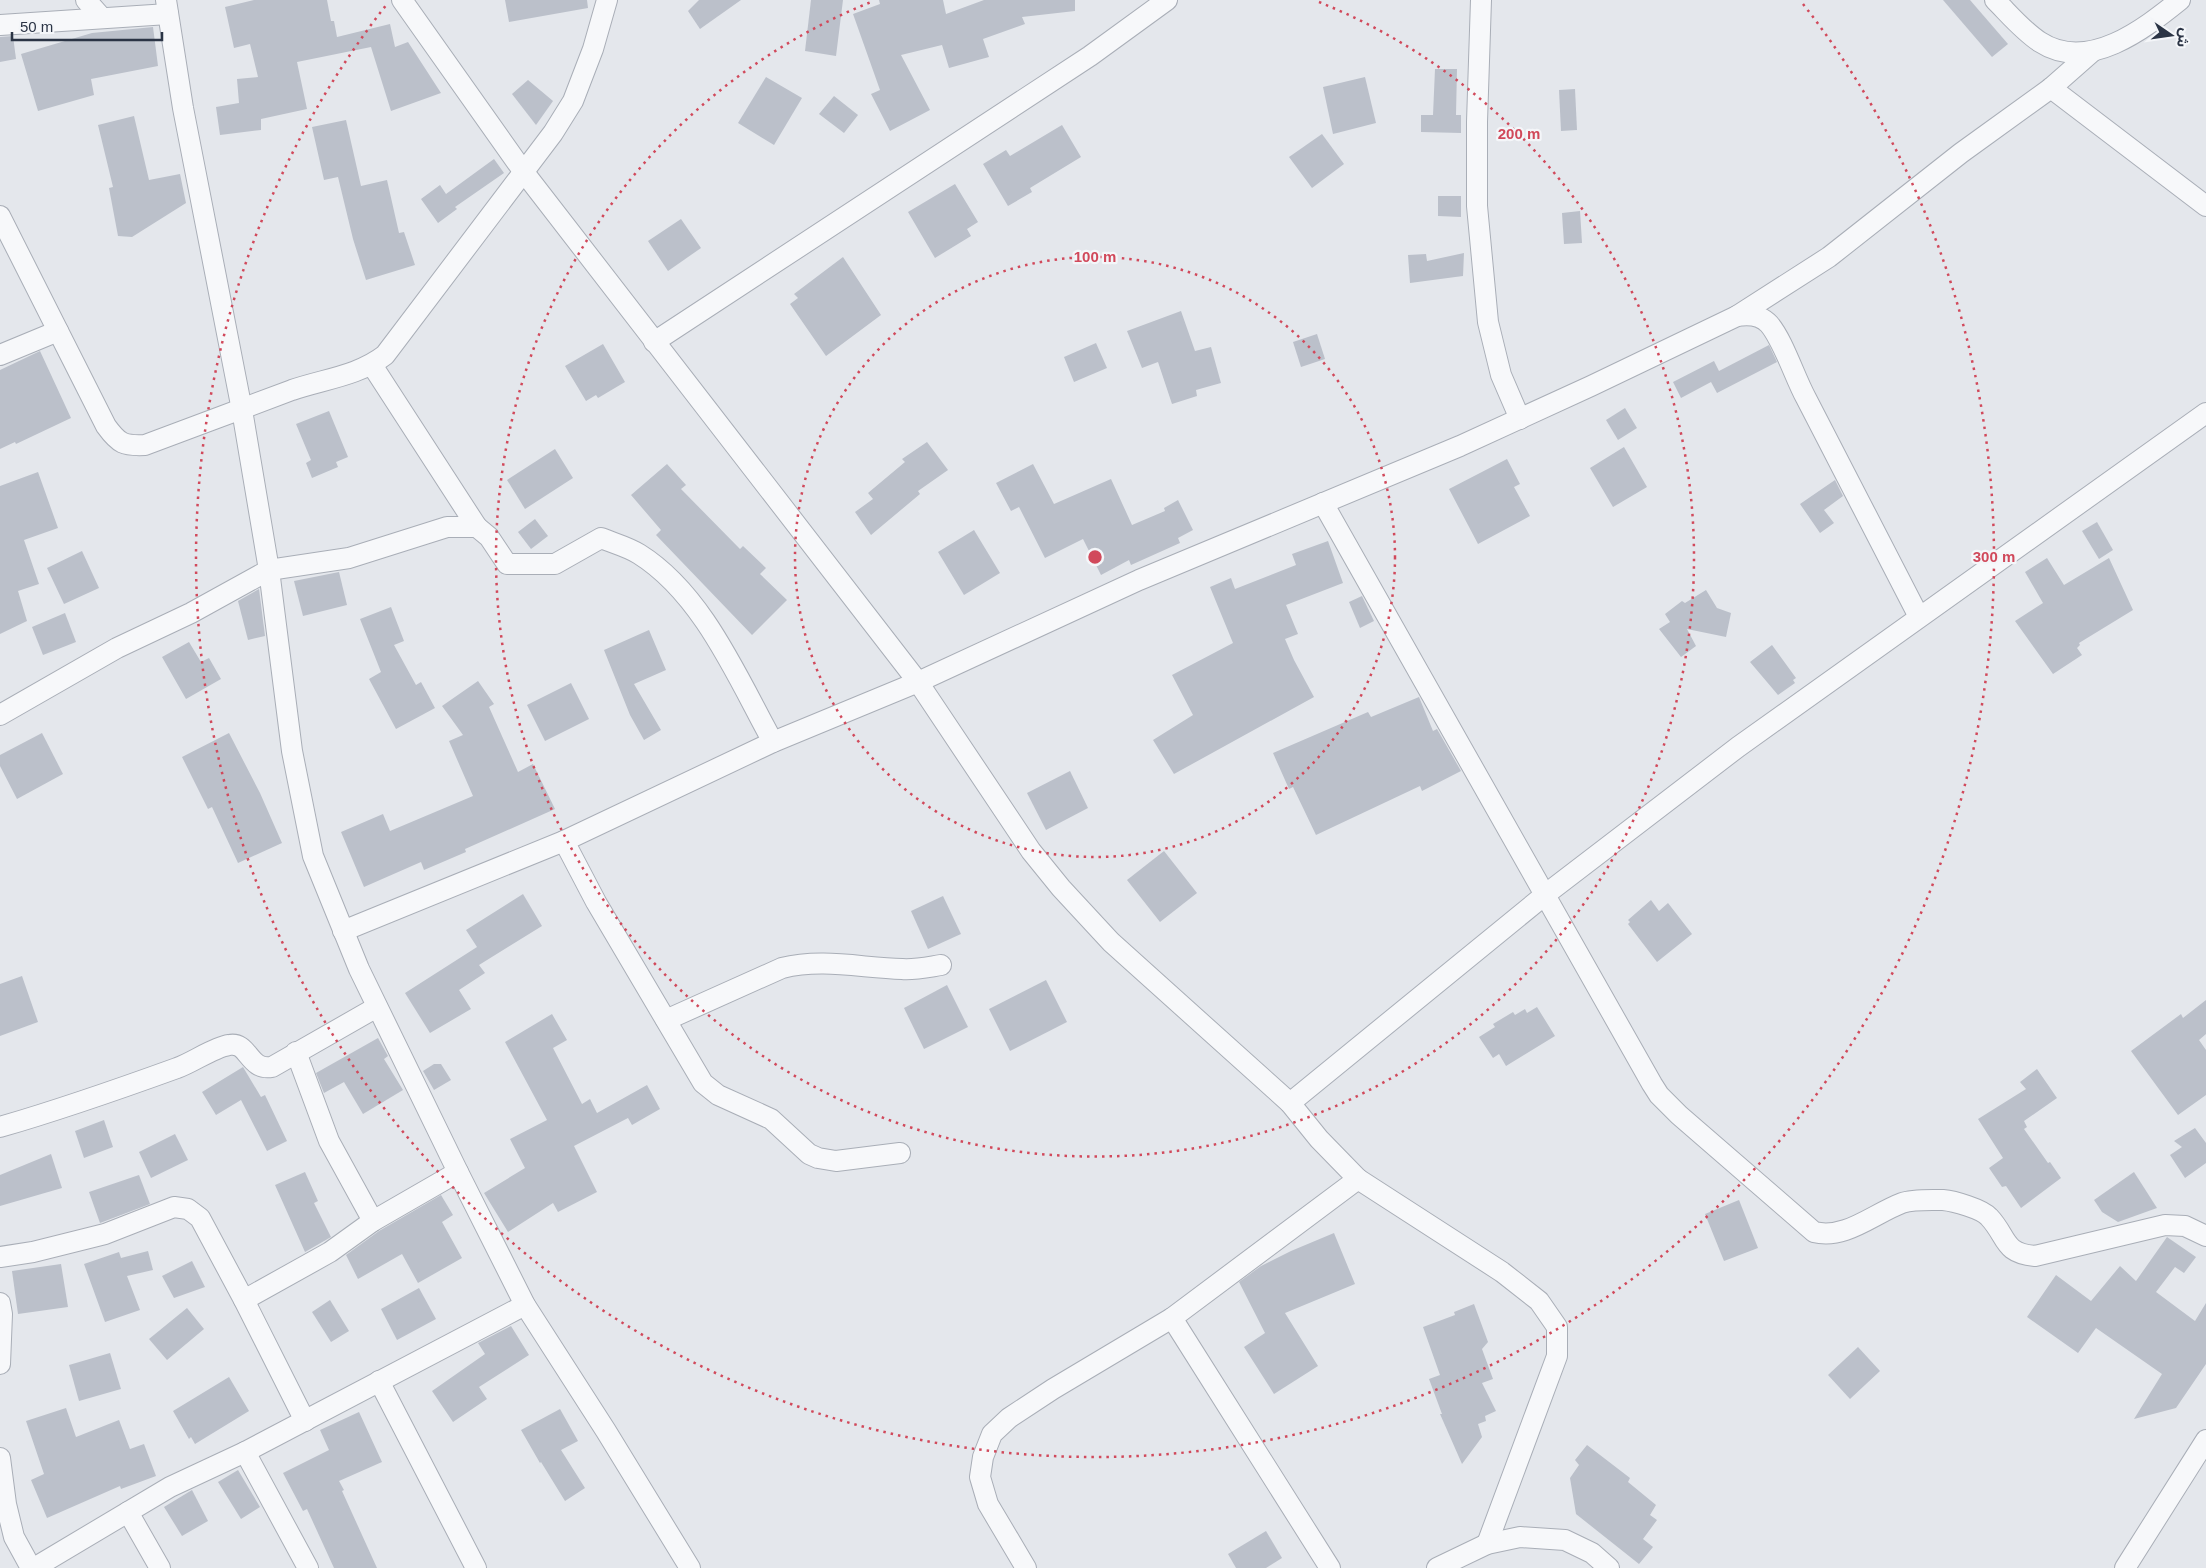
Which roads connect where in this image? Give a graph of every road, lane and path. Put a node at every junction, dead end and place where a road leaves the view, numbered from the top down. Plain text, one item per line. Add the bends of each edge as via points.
1 (86, 0) edge
2 (402, 0) edge
3 (607, 0) edge
4 (1167, 0) edge
5 (1481, 0) edge
6 (1995, 0) edge
7 (2180, 0) edge
8 (167, 7) edge
9 (102, 18) junction
10 (0, 26) edge
11 (2093, 51) junction
12 (2051, 88) junction
13 (523, 171) junction
14 (2206, 206) edge
15 (0, 216) edge
16 (1737, 316) junction
17 (58, 331) junction
18 (654, 342) junction
19 (0, 355) edge
20 (372, 365) junction
21 (242, 410) junction
22 (2206, 413) edge
23 (1520, 419) junction
24 (1323, 503) junction
25 (477, 527) junction
26 (269, 570) junction
27 (1919, 617) junction
28 (918, 682) junction
29 (0, 715) edge
30 (773, 742) junction
31 (564, 840) junction
32 (1546, 894) junction
33 (342, 931) junction
34 (941, 965) dead end
35 (377, 1007) junction
36 (666, 1020) junction
37 (296, 1052) junction
38 (1290, 1104) junction
39 (0, 1126) edge
40 (900, 1153) dead end
41 (458, 1172) junction
42 (1358, 1179) junction
43 (373, 1221) junction
44 (2206, 1236) edge
45 (0, 1257) edge
46 (244, 1300) junction
47 (0, 1304) edge
48 (525, 1305) junction
49 (1172, 1318) junction
50 (0, 1364) edge
51 (380, 1381) junction
52 (305, 1421) junction
53 (2206, 1440) edge
54 (245, 1452) junction
55 (0, 1458) edge
56 (128, 1512) junction
57 (1488, 1544) junction
58 (32, 1568) edge
59 (160, 1568) edge
60 (308, 1568) edge
61 (476, 1568) edge
62 (690, 1568) edge
63 (1026, 1568) edge
64 (1330, 1568) edge
65 (1437, 1568) edge
66 (1609, 1568) edge
67 (2125, 1568) edge

1 - 9 street
2 - 13 street
3 - 13 street via 573,101 553,134
4 - 18 street via 1090,56
5 - 23 street via 1478,216 1488,322 1501,375
6 - 11 street via 2040,43 2056,49
7 - 11 street via 2153,22 2114,45
8 - 9 street
8 - 21 street via 183,108
9 - 10 street
11 - 12 street
12 - 14 street
12 - 16 street via 1961,153 1829,258
13 - 18 street
13 - 20 street via 385,355
15 - 17 street
16 - 23 street
16 - 27 street via 1761,318 1776,335
17 - 19 street
17 - 21 street via 106,426 124,445 145,445
18 - 28 street
20 - 21 street
20 - 25 street
21 - 26 street
22 - 27 street
23 - 24 street
24 - 28 street via 1140,580
24 - 32 street
25 - 26 street via 447,527 349,558
25 - 30 street via 489,537 507,564 555,564 601,538 638,553 652,563 685,595 711,630
26 - 29 street via 191,614 117,648
26 - 33 street via 292,751 303,810 314,856
27 - 32 street via 1738,747
28 - 30 street
28 - 38 street via 1031,851 1073,903 1111,942
30 - 31 street
31 - 33 street
31 - 36 street via 596,902
32 - 38 street
32 - 44 street via 1597,990 1659,1095 1814,1232 1838,1234 1904,1202 1945,1200 1988,1215 2012,1250 2024,1255 2035,1256 2165,1225 2185,1226
33 - 35 street
34 - 36 street via 904,969 818,962 800,964 782,968
35 - 37 street
35 - 41 street
36 - 40 street via 703,1083 718,1095 771,1119 809,1154 836,1161
37 - 39 street via 272,1067 264,1068 258,1066 245,1050 229,1045 124,1087
37 - 43 street via 329,1141
38 - 42 street
41 - 43 street
41 - 48 street
42 - 49 street
42 - 57 street via 1502,1272 1539,1301 1557,1326 1558,1356
43 - 46 street via 330,1252
45 - 46 street via 105,1234 174,1207 188,1209 200,1218
46 - 52 street
47 - 50 street
48 - 51 street
48 - 62 street
49 - 63 street via 1053,1389 1009,1418 992,1434 982,1456 980,1477 988,1504
49 - 64 street
51 - 52 street
51 - 61 street
52 - 54 street
53 - 67 street
54 - 56 street via 170,1487
54 - 60 street
55 - 58 street via 14,1537
56 - 58 street
56 - 59 street
57 - 65 street
57 - 66 street via 1520,1537 1565,1540 1592,1553

